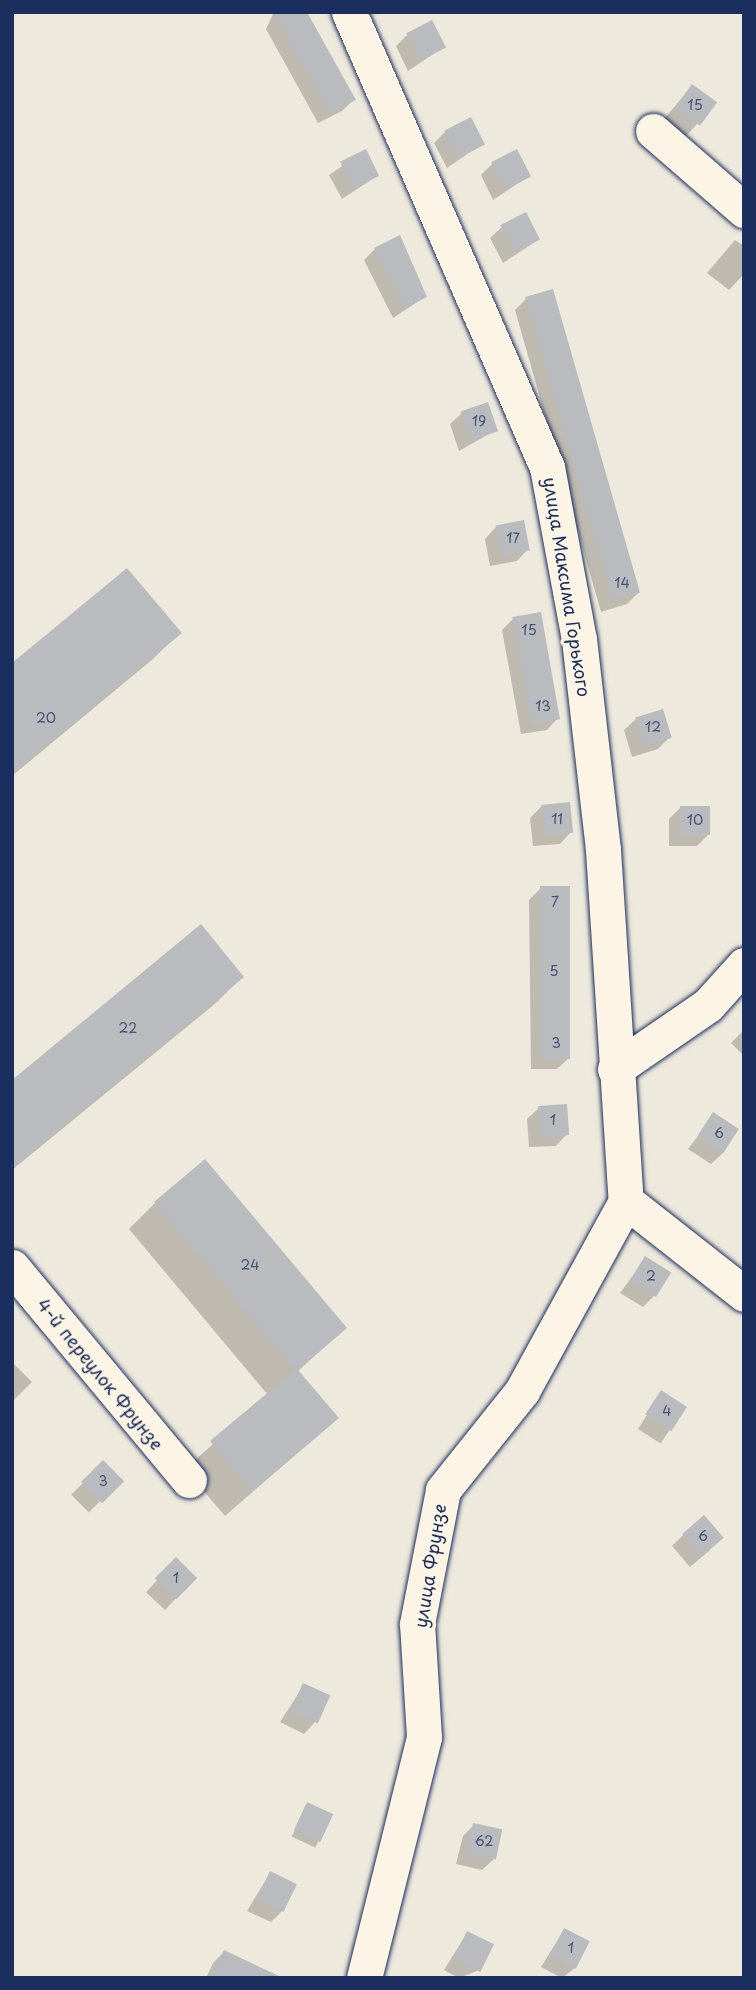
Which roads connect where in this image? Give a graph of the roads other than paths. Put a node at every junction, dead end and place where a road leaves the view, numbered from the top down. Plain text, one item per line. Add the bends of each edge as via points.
1 (349, 12) edge
2 (653, 131) dead end
3 (744, 210) edge
4 (744, 965) edge
5 (615, 1069) junction
6 (626, 1201) junction
7 (12, 1267) edge
8 (744, 1294) edge
9 (189, 1480) dead end
10 (375, 1975) edge

1 - 5 street, улица Максима Горького via 547,467 586,705 603,850
2 - 3 street
4 - 5 street via 708,1005
5 - 6 street, улица Максима Горького
6 - 8 street
6 - 10 street, улица Фрунзе via 522,1391 443,1490 417,1624 424,1737
7 - 9 street, 4-й переулок Фрунзе

